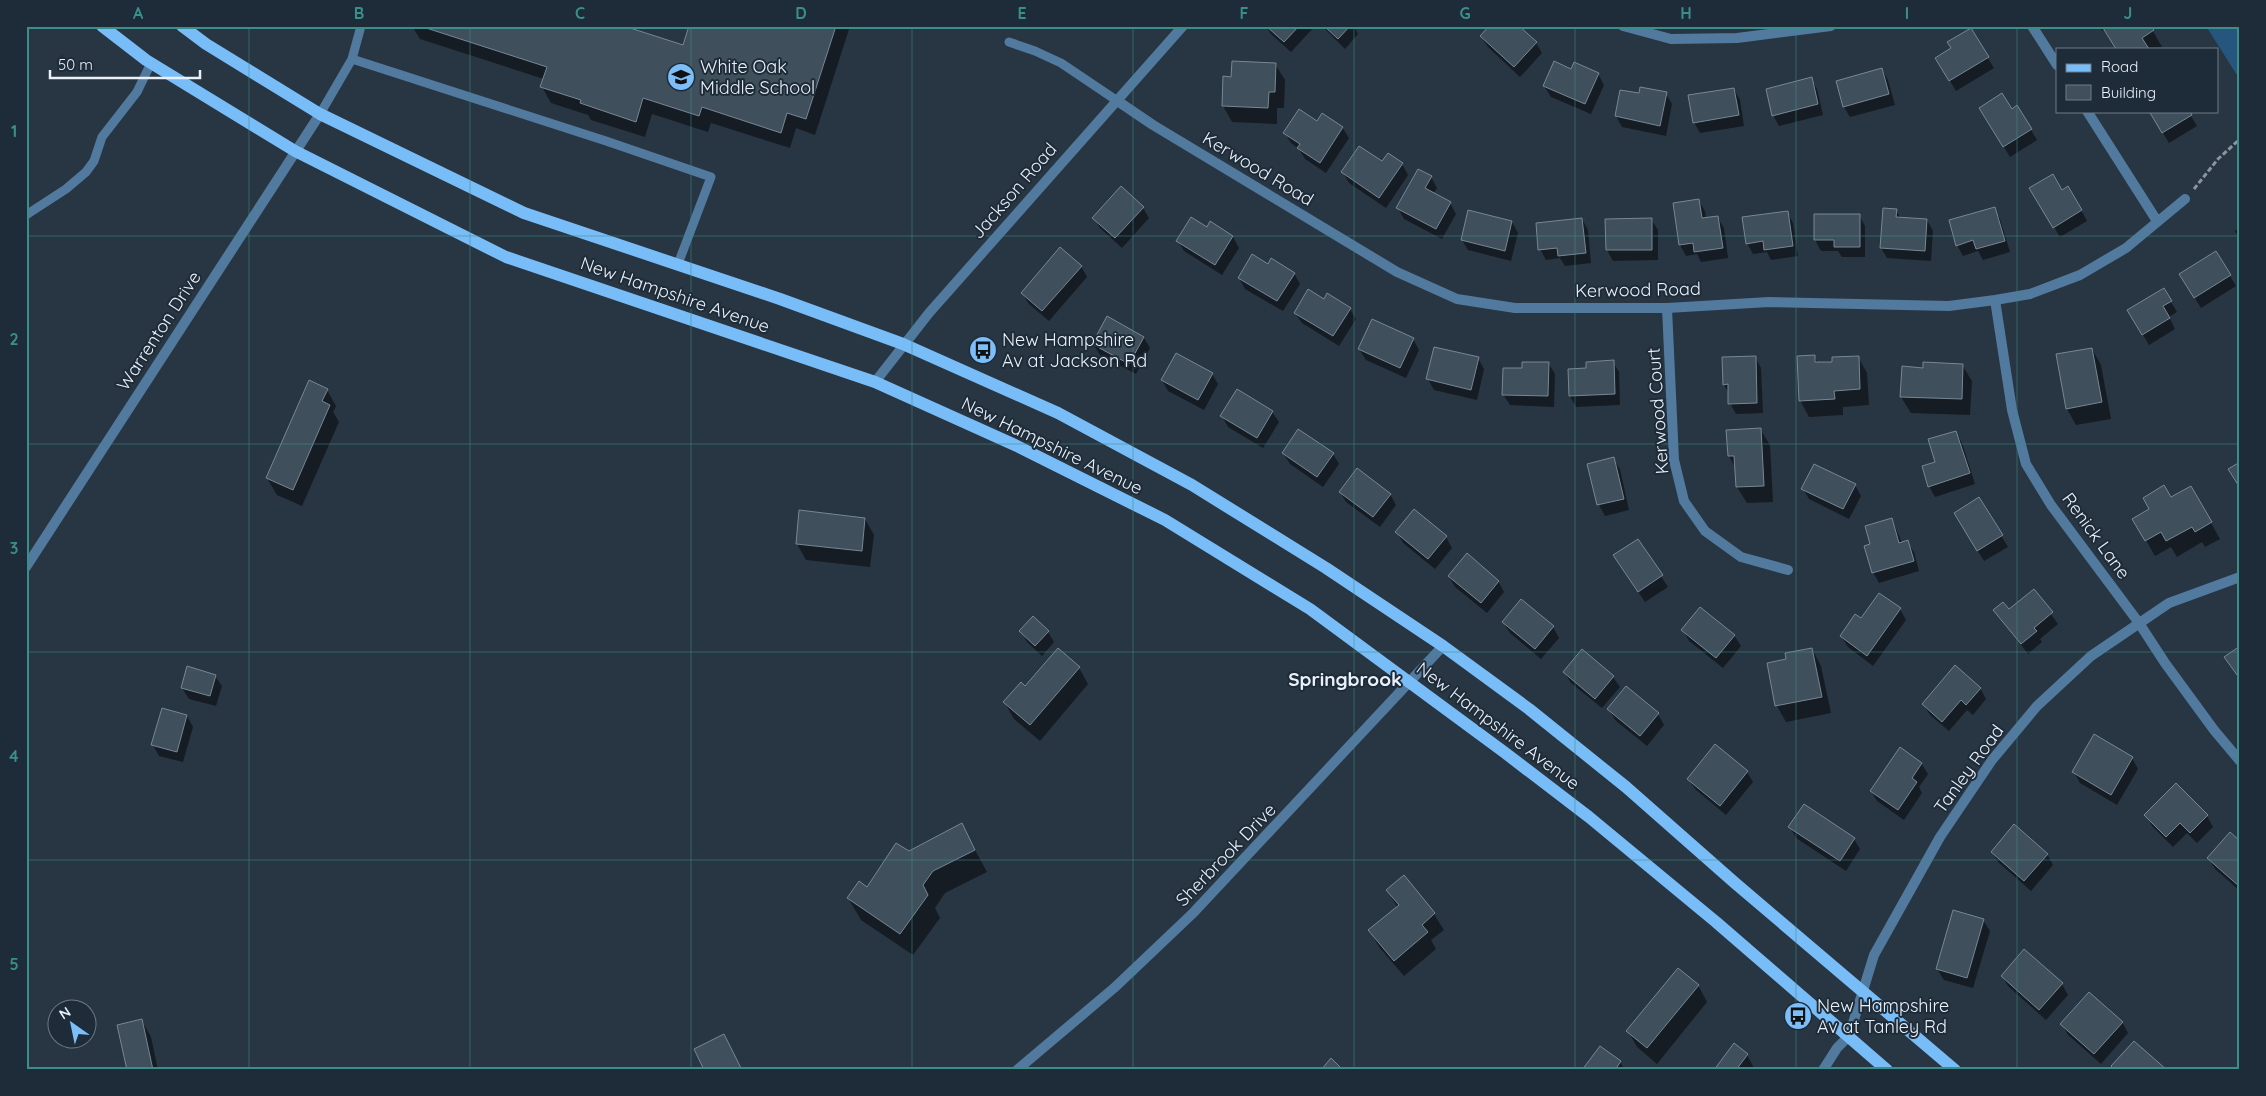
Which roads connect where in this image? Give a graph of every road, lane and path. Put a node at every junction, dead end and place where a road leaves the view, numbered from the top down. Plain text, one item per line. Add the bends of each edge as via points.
1 (102, 26) edge
2 (182, 26) edge
3 (361, 26) edge
4 (1183, 26) edge
5 (1623, 26) edge
6 (1831, 26) edge
7 (2032, 26) edge
8 (1008, 42) dead end
9 (352, 60) junction
10 (151, 63) junction
11 (2056, 63) edge
12 (1116, 100) junction
13 (2088, 112) edge
14 (320, 114) junction
15 (2240, 139) edge
16 (295, 151) junction
17 (2185, 199) joint
18 (26, 214) edge
19 (2157, 222) junction
20 (678, 264) junction
21 (1995, 300) junction
22 (1667, 308) junction
23 (903, 344) junction
24 (874, 382) junction
25 (26, 567) edge
26 (1788, 570) dead end
27 (2240, 577) edge
28 (2139, 623) junction
29 (1443, 646) junction
30 (1410, 682) junction
31 (2240, 761) edge
32 (1864, 991) junction
33 (1849, 1036) junction
34 (1017, 1070) edge
35 (1823, 1070) edge
36 (1887, 1070) edge
37 (1955, 1070) edge

1 - 10 main road, New Hampshire Avenue
2 - 14 main road, New Hampshire Avenue
3 - 9 lane
4 - 12 street, Jackson Road
5 - 6 street via 1671,39 1737,38
7 - 11 street
8 - 12 lane via 1061,63
9 - 14 lane
9 - 20 lane via 711,177
10 - 16 main road, New Hampshire Avenue
10 - 18 lane via 137,92 102,137 94,161 86,172
12 - 22 street, Kerwood Road via 1397,272 1457,299 1515,308
12 - 23 street, Jackson Road
13 - 19 street
14 - 16 street, Warrenton Drive
14 - 20 main road, New Hampshire Avenue via 524,213
15 - 17 path via 2218,159
16 - 24 main road, New Hampshire Avenue via 506,257
16 - 25 street, Warrenton Drive
17 - 19 street, Kerwood Road
19 - 21 street, Kerwood Road via 2126,248 2080,275 2030,294
20 - 23 main road, New Hampshire Avenue
21 - 22 street, Kerwood Road via 1949,306 1769,302
21 - 28 street, Renick Lane via 2012,410 2026,464 2051,505
22 - 26 street, Kerwood Court via 1674,460 1684,501 1705,531 1741,557
23 - 24 street, Jackson Road
23 - 29 main road, New Hampshire Avenue via 1058,413 1192,485
24 - 30 main road, New Hampshire Avenue via 1017,446 1164,520 1310,609
27 - 28 street, Tanley Road via 2169,604
28 - 31 street, Renick Lane via 2170,671
28 - 32 street, Tanley Road via 2091,656 2037,706 1992,760 1940,837 1874,955
29 - 30 street, Sherbrook Drive
29 - 32 main road, New Hampshire Avenue via 1626,786 1734,883
30 - 33 main road, New Hampshire Avenue via 1589,817
30 - 34 street, Sherbrook Drive via 1180,926 1114,988
32 - 33 street, Tanley Road
32 - 37 main road, New Hampshire Avenue
33 - 35 street, Tanley Road
33 - 36 main road, New Hampshire Avenue

